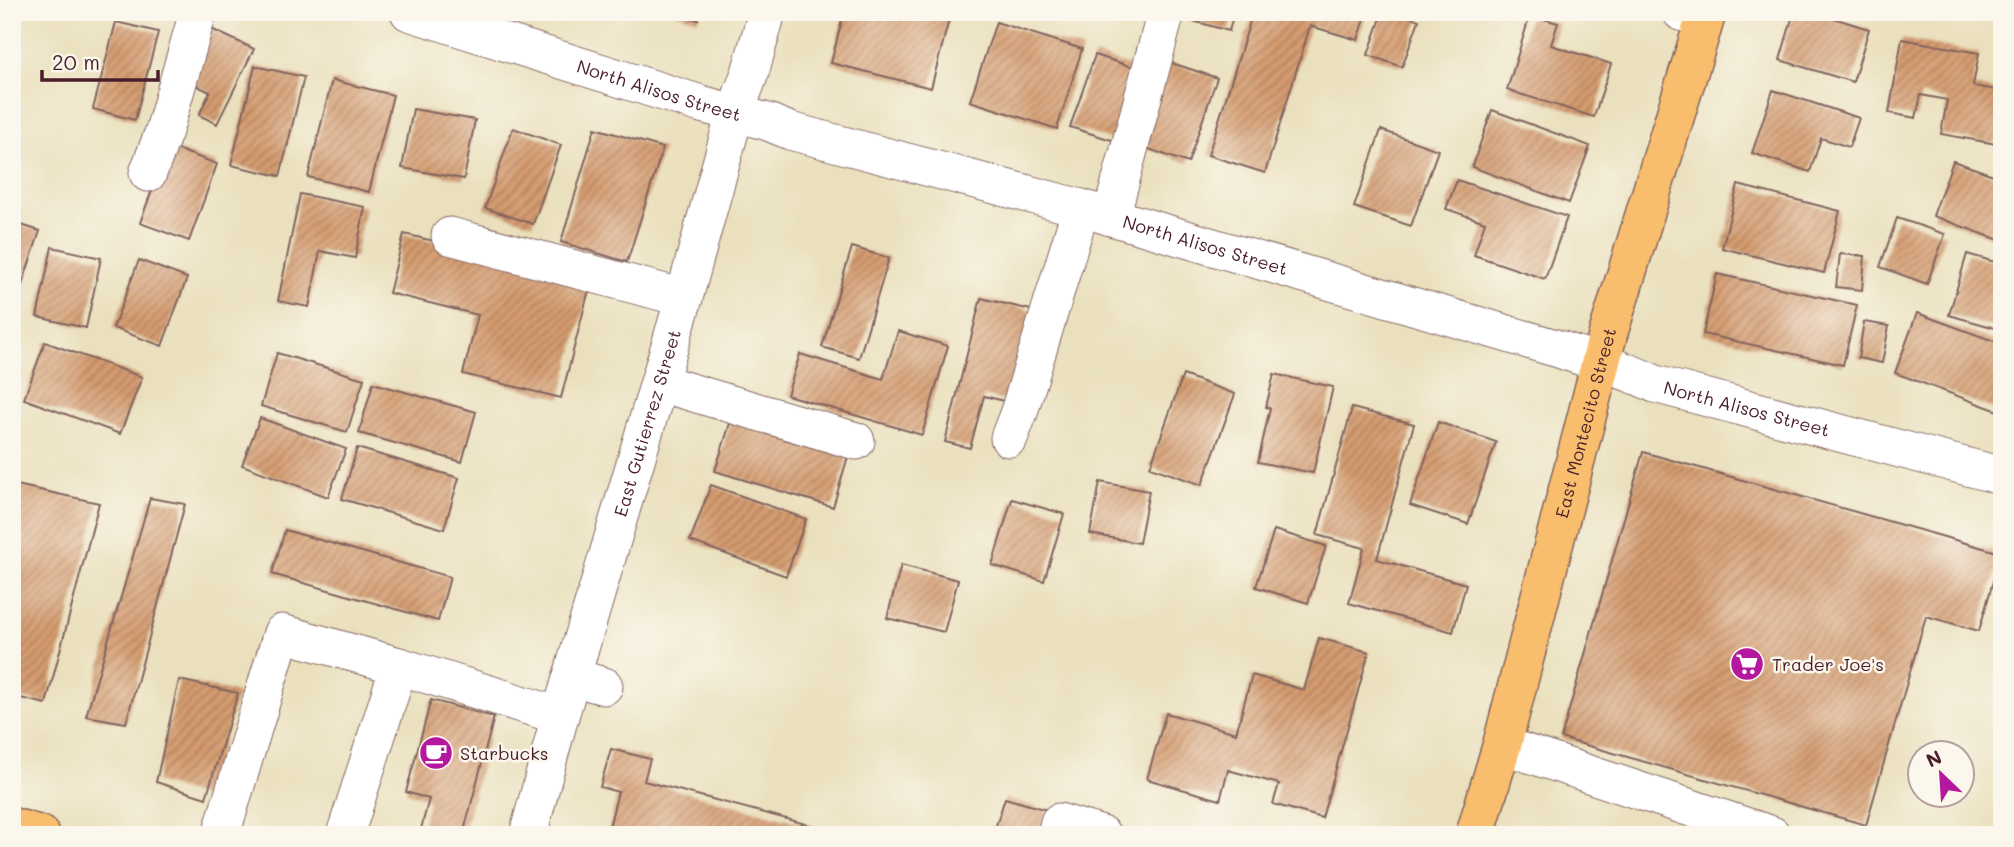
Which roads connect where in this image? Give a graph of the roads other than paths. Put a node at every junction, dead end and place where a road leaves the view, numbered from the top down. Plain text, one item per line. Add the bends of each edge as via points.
1 (198, 12) edge
2 (409, 12) edge
3 (767, 12) edge
4 (1166, 12) edge
5 (1697, 14) edge
6 (735, 113) junction
7 (148, 173) dead end
8 (1096, 212) junction
9 (450, 236) dead end
10 (684, 298) junction
11 (1600, 364) junction
12 (660, 383) junction
13 (1009, 438) dead end
14 (856, 441) dead end
15 (2002, 477) edge
16 (398, 666) junction
17 (560, 716) junction
18 (1502, 745) junction
19 (12, 827) edge
20 (1057, 829) edge
21 (40, 835) edge
22 (220, 835) edge
23 (345, 835) edge
24 (528, 835) edge
25 (1102, 835) edge
26 (1475, 835) edge
27 (1772, 835) edge

1 - 7 street
2 - 6 street, North Alisos Street
3 - 6 street, East Gutierrez Street
4 - 8 street
5 - 11 main road, East Montecito Street
6 - 8 street, North Alisos Street
6 - 10 street, East Gutierrez Street
8 - 11 street, North Alisos Street
8 - 13 street
9 - 10 street
10 - 12 street, East Gutierrez Street
11 - 15 street, North Alisos Street via 1655,384
11 - 18 main road, East Montecito Street
12 - 14 street
12 - 17 street, East Gutierrez Street via 588,681
16 - 17 street
16 - 22 street via 282,633
16 - 23 street
17 - 24 street, East Gutierrez Street
18 - 26 main road, East Montecito Street
18 - 27 street
19 - 21 main road
20 - 25 street

